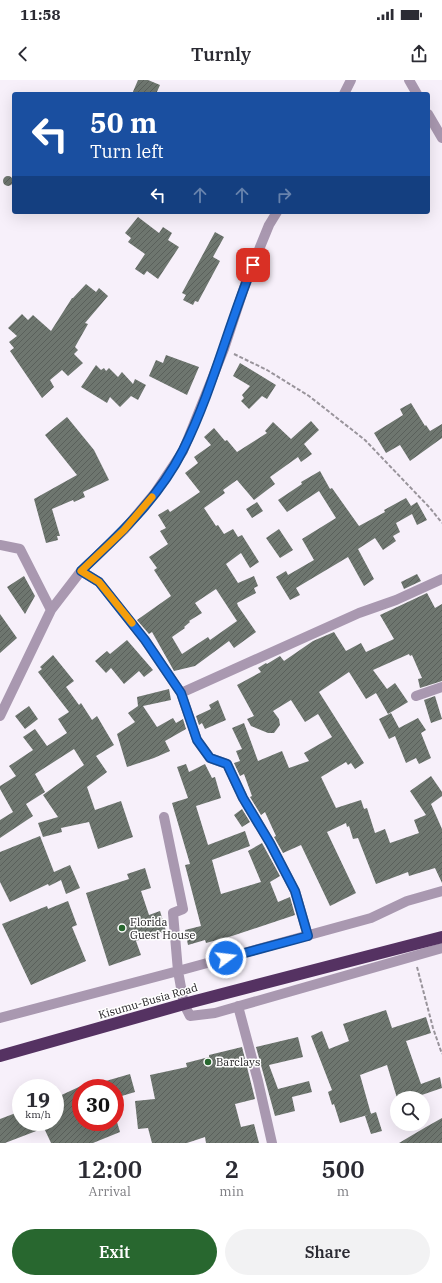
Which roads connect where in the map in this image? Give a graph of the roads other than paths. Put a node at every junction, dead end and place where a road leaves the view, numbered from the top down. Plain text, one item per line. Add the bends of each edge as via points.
1 (351, 80) edge
2 (409, 80) edge
3 (345, 92) edge
4 (416, 92) edge
5 (430, 117) edge
6 (442, 138) edge
7 (276, 214) edge
8 (0, 545) edge
9 (81, 571) junction
10 (442, 579) edge
11 (51, 610) junction
12 (442, 687) edge
13 (181, 693) junction
14 (416, 696) dead end
15 (0, 716) edge
16 (164, 818) dead end
17 (442, 891) edge
18 (308, 936) junction
19 (442, 938) edge
20 (442, 948) edge
21 (178, 971) junction
22 (184, 1004) junction
23 (238, 1006) junction
24 (0, 1018) edge
25 (0, 1056) edge
26 (272, 1143) edge

1 - 3 street
2 - 4 street
5 - 6 street
7 - 9 street via 247,279 224,349 183,451 146,504 124,530
8 - 11 street via 20,549
9 - 11 street
9 - 13 street via 99,582 145,640
10 - 13 street
11 - 15 street
12 - 14 street
13 - 18 street via 197,740 210,758 227,764 243,798 292,884
16 - 21 street via 183,909 173,913
17 - 18 street via 407,901 371,918
18 - 21 street
19 - 22 highway, Kisumu-Busia Road
20 - 23 street
21 - 22 street
21 - 24 street
22 - 23 street via 190,1016
22 - 25 highway, Kisumu-Busia Road
23 - 26 street

